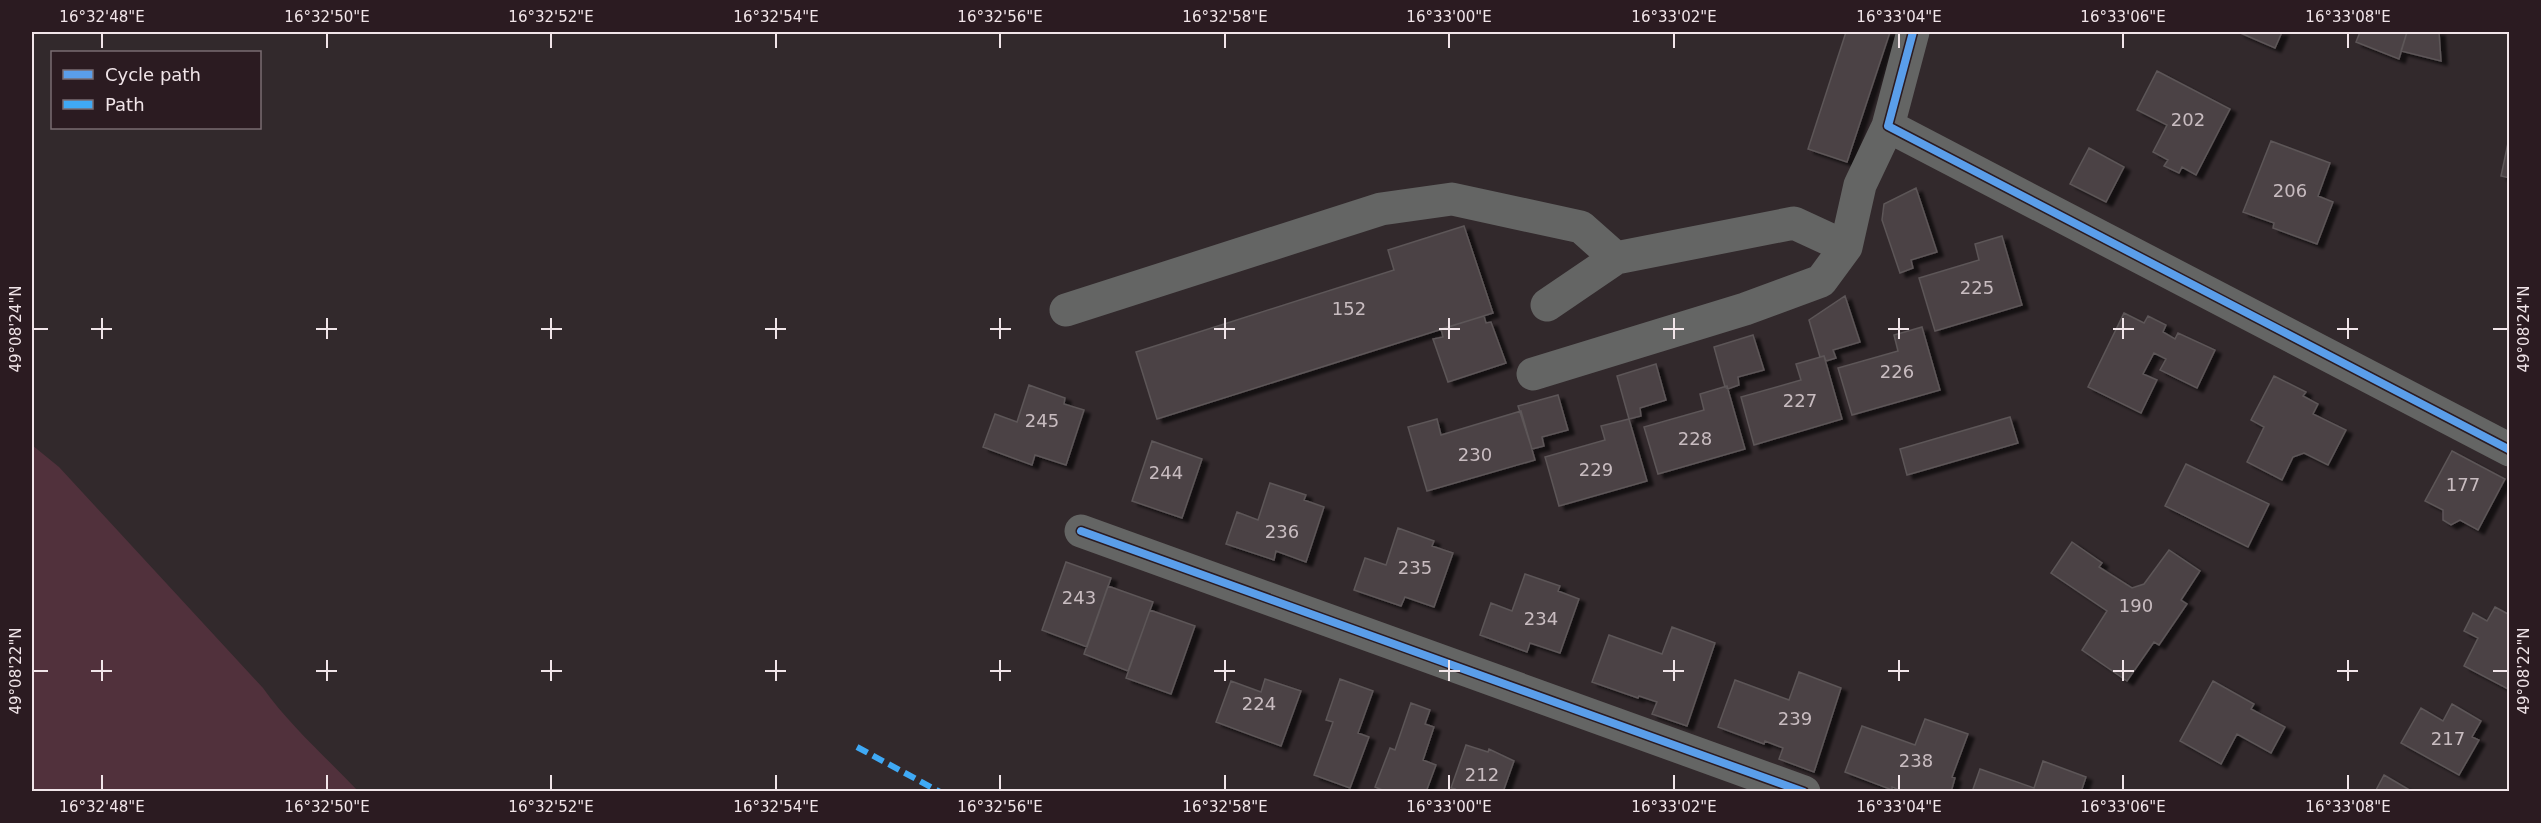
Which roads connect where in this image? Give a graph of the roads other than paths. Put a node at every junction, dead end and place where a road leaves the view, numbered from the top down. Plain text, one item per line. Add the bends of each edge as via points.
1 (1913, 32) edge
2 (1888, 126) junction
3 (1846, 247) junction
4 (1616, 258) junction
5 (1547, 305) dead end
6 (1066, 310) dead end
7 (1533, 374) dead end
8 (2510, 450) edge
9 (1081, 531) dead end
10 (1804, 792) edge

1 - 2 street
2 - 3 street via 1860,184
2 - 8 street
3 - 4 street via 1794,223
3 - 7 street via 1821,281 1745,309
4 - 5 street
4 - 6 street via 1581,227 1452,199 1381,209
9 - 10 street

